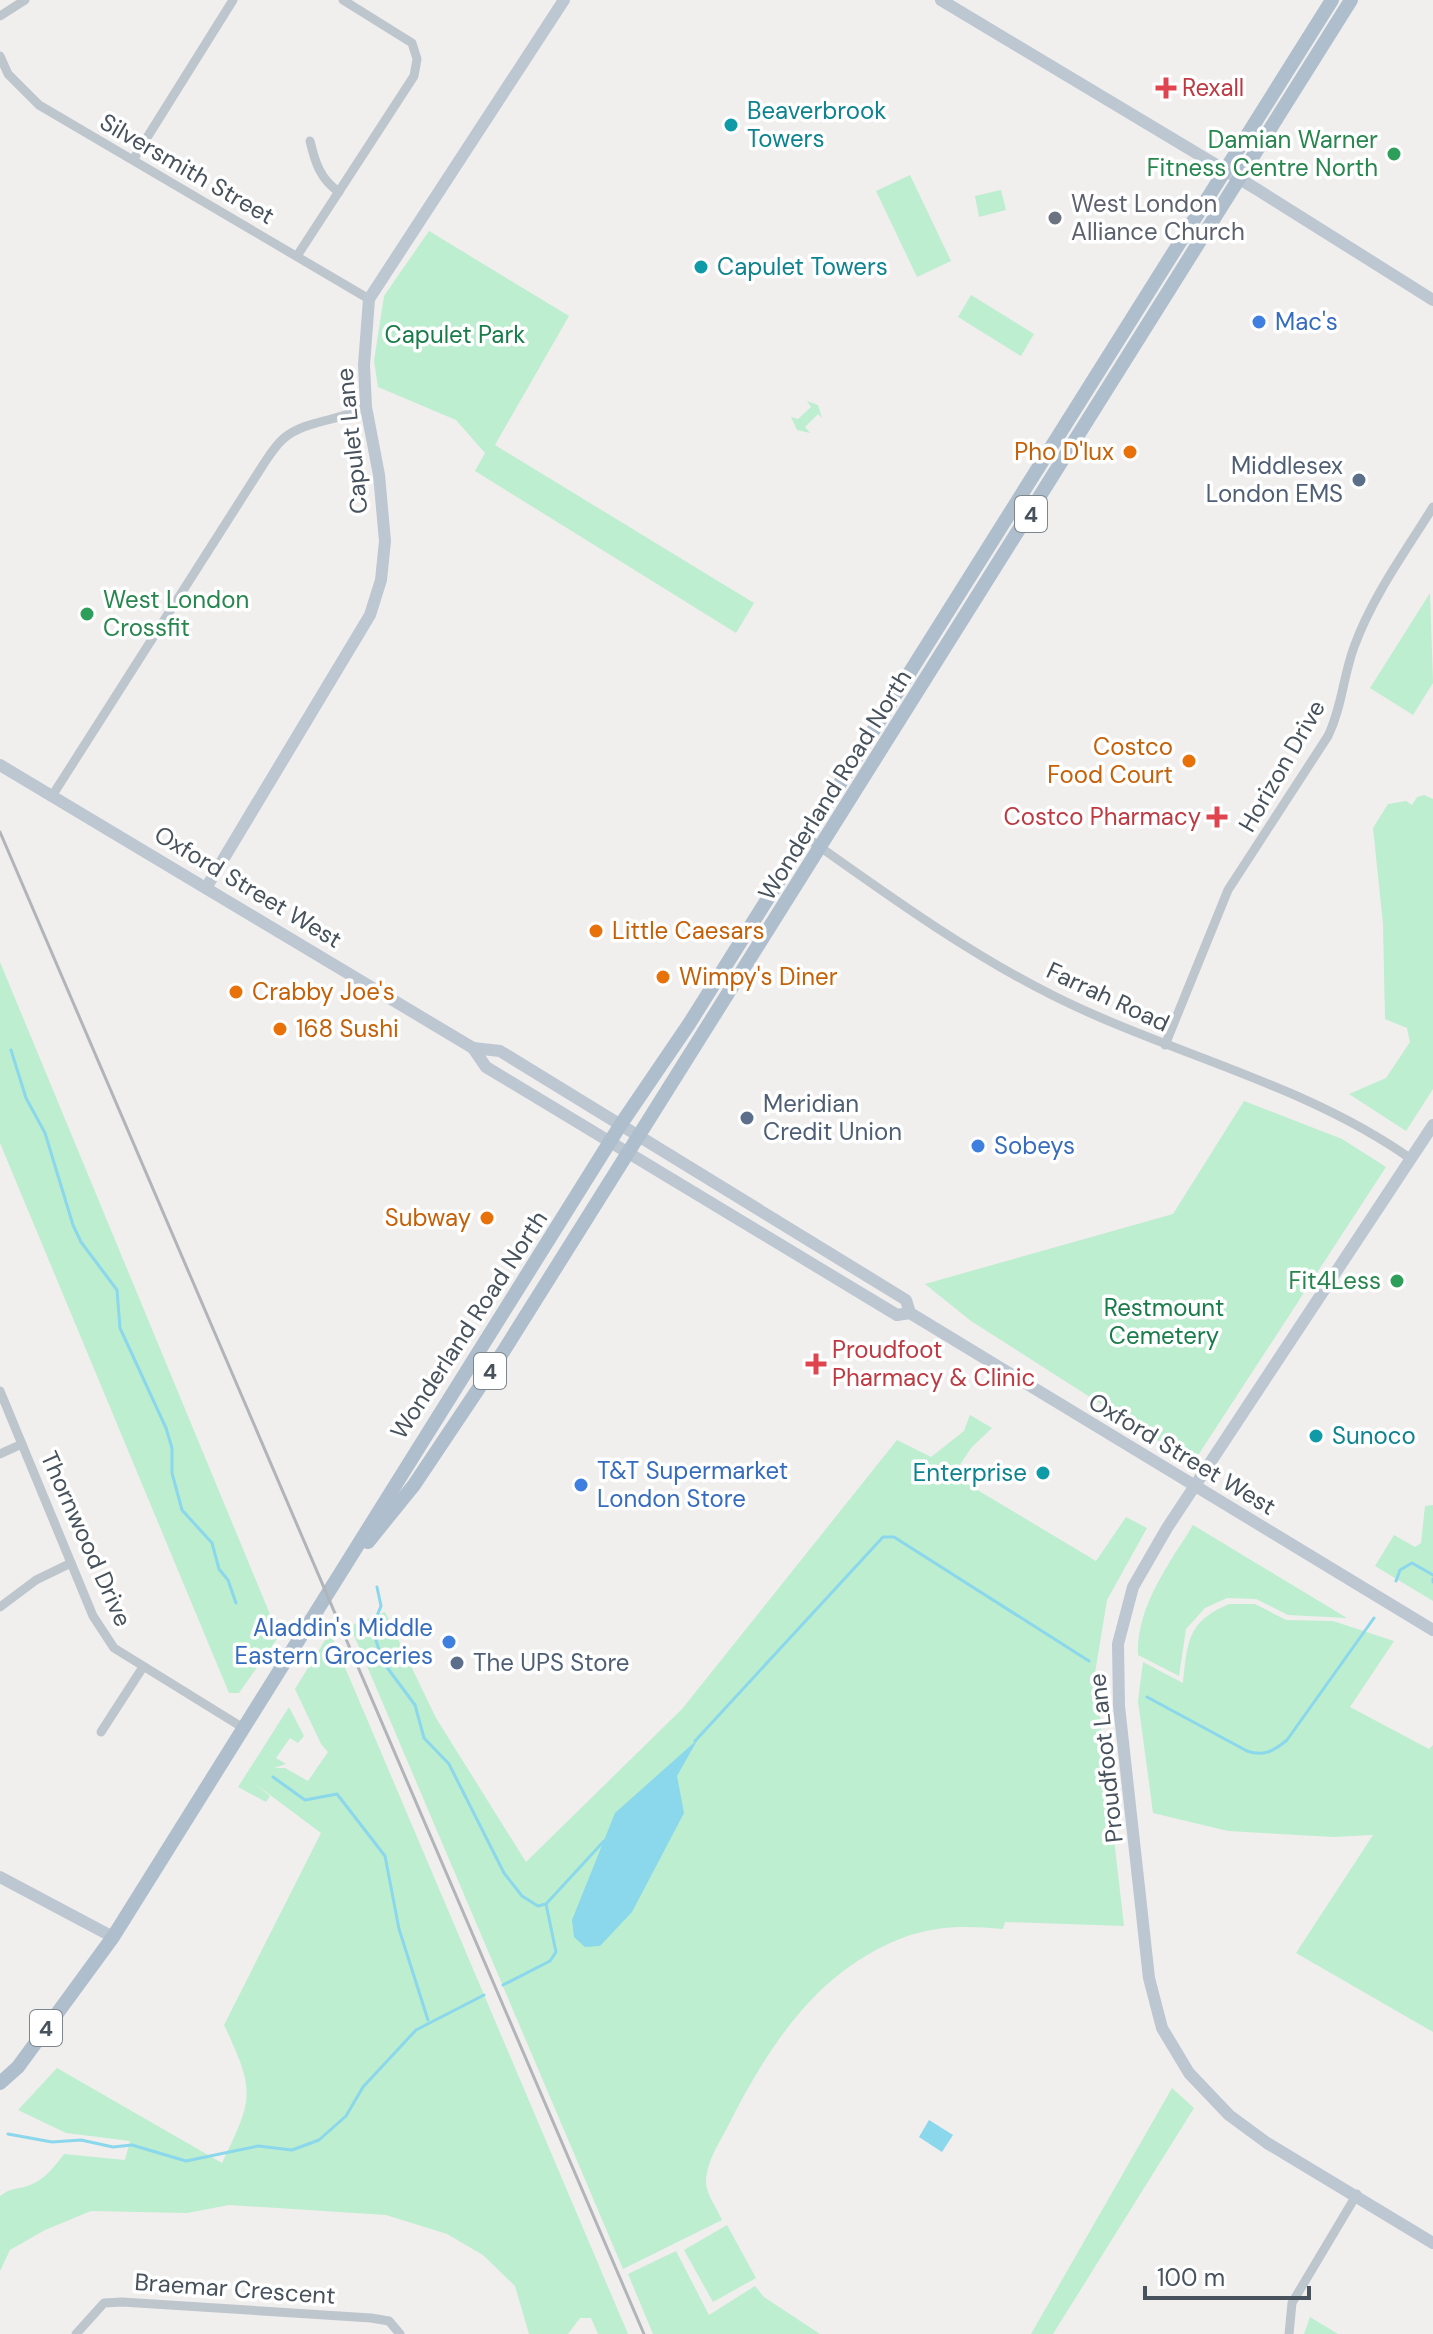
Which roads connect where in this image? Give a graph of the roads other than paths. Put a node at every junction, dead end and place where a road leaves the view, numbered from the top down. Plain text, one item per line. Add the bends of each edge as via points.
1 (25, 0) edge
2 (233, 0) edge
3 (343, 0) edge
4 (564, 0) edge
5 (941, 0) edge
6 (1332, 0) edge
7 (1351, 0) edge
8 (0, 16) edge
9 (0, 56) edge
10 (310, 141) dead end
11 (133, 160) junction
12 (1225, 170) junction
13 (1240, 180) junction
14 (339, 192) junction
15 (297, 256) junction
16 (369, 299) junction
17 (1433, 300) edge
18 (366, 407) junction
19 (1433, 507) edge
20 (0, 765) edge
21 (52, 796) junction
22 (806, 837) junction
23 (822, 849) junction
24 (206, 888) junction
25 (1165, 1045) junction
26 (473, 1048) junction
27 (621, 1124) junction
28 (1433, 1125) edge
29 (639, 1136) junction
30 (611, 1141) junction
31 (629, 1152) junction
32 (1411, 1159) junction
33 (910, 1313) junction
34 (0, 1391) edge
35 (22, 1444) junction
36 (0, 1454) edge
37 (1195, 1488) junction
38 (71, 1563) junction
39 (338, 1580) junction
40 (0, 1607) edge
41 (1433, 1630) edge
42 (143, 1667) junction
43 (245, 1729) junction
44 (101, 1732) dead end
45 (0, 1877) edge
46 (113, 1937) junction
47 (0, 2083) edge
48 (1357, 2194) junction
49 (1433, 2243) edge
50 (76, 2334) edge
51 (400, 2334) edge
52 (1289, 2334) edge

1 - 8 street
2 - 11 street
3 - 14 street via 412,43 417,59 414,76
4 - 16 street, Capulet Lane
5 - 12 street
6 - 12 main road, Wonderland Road North / 4
7 - 13 main road, Wonderland Road North / 4
9 - 11 street, Silversmith Street via 8,74 39,105
10 - 14 street via 327,184
11 - 15 street, Silversmith Street
12 - 13 street
12 - 22 main road, Wonderland Road North / 4
13 - 17 street
13 - 23 main road, Wonderland Road North / 4
14 - 15 street
15 - 16 street, Silversmith Street
16 - 18 street, Capulet Lane
18 - 21 street via 284,437
18 - 24 street, Capulet Lane via 385,541 370,615
19 - 25 street, Horizon Drive via 1369,612 1328,736 1228,890
20 - 21 street, Oxford Street West
21 - 24 street, Oxford Street West
22 - 23 street, Farrah Road
22 - 27 main road, Wonderland Road North / 4
23 - 25 street, Farrah Road via 922,918 1051,995
23 - 29 main road, Wonderland Road North / 4
24 - 26 street, Oxford Street West
25 - 32 street, Farrah Road via 1357,1123
26 - 27 street, Oxford Street West via 500,1051
26 - 30 street, Oxford Street West via 486,1067
27 - 29 street, Oxford Street West
27 - 30 main road, Wonderland Road North / 4
28 - 32 street, Proudfoot Lane
29 - 31 main road, Wonderland Road North / 4
29 - 33 street, Oxford Street West via 906,1300
30 - 31 street, Oxford Street West
30 - 39 main road, Wonderland Road North / 4
31 - 33 street, Oxford Street West via 897,1315
31 - 39 main road, Wonderland Road North / 4 via 421,1475
32 - 37 street, Proudfoot Lane
33 - 37 street, Oxford Street West
34 - 35 street, Thornwood Drive
35 - 36 street
35 - 38 street, Thornwood Drive
37 - 41 street, Oxford Street West
37 - 48 street, Proudfoot Lane via 1133,1587 1118,1644 1119,1706 1149,1978 1162,2028 1199,2086 1267,2143
38 - 40 street
38 - 42 street, Thornwood Drive via 93,1616 114,1648
39 - 43 main road, Wonderland Road North / 4
42 - 43 street, Thornwood Drive
42 - 44 street
43 - 46 main road, Wonderland Road North / 4
45 - 46 street
46 - 47 main road, Wonderland Road North / 4 via 18,2067
48 - 49 street, Proudfoot Lane
48 - 52 street via 1292,2303
50 - 51 street, Braemar Crescent via 104,2303 122,2302 371,2318 389,2321

